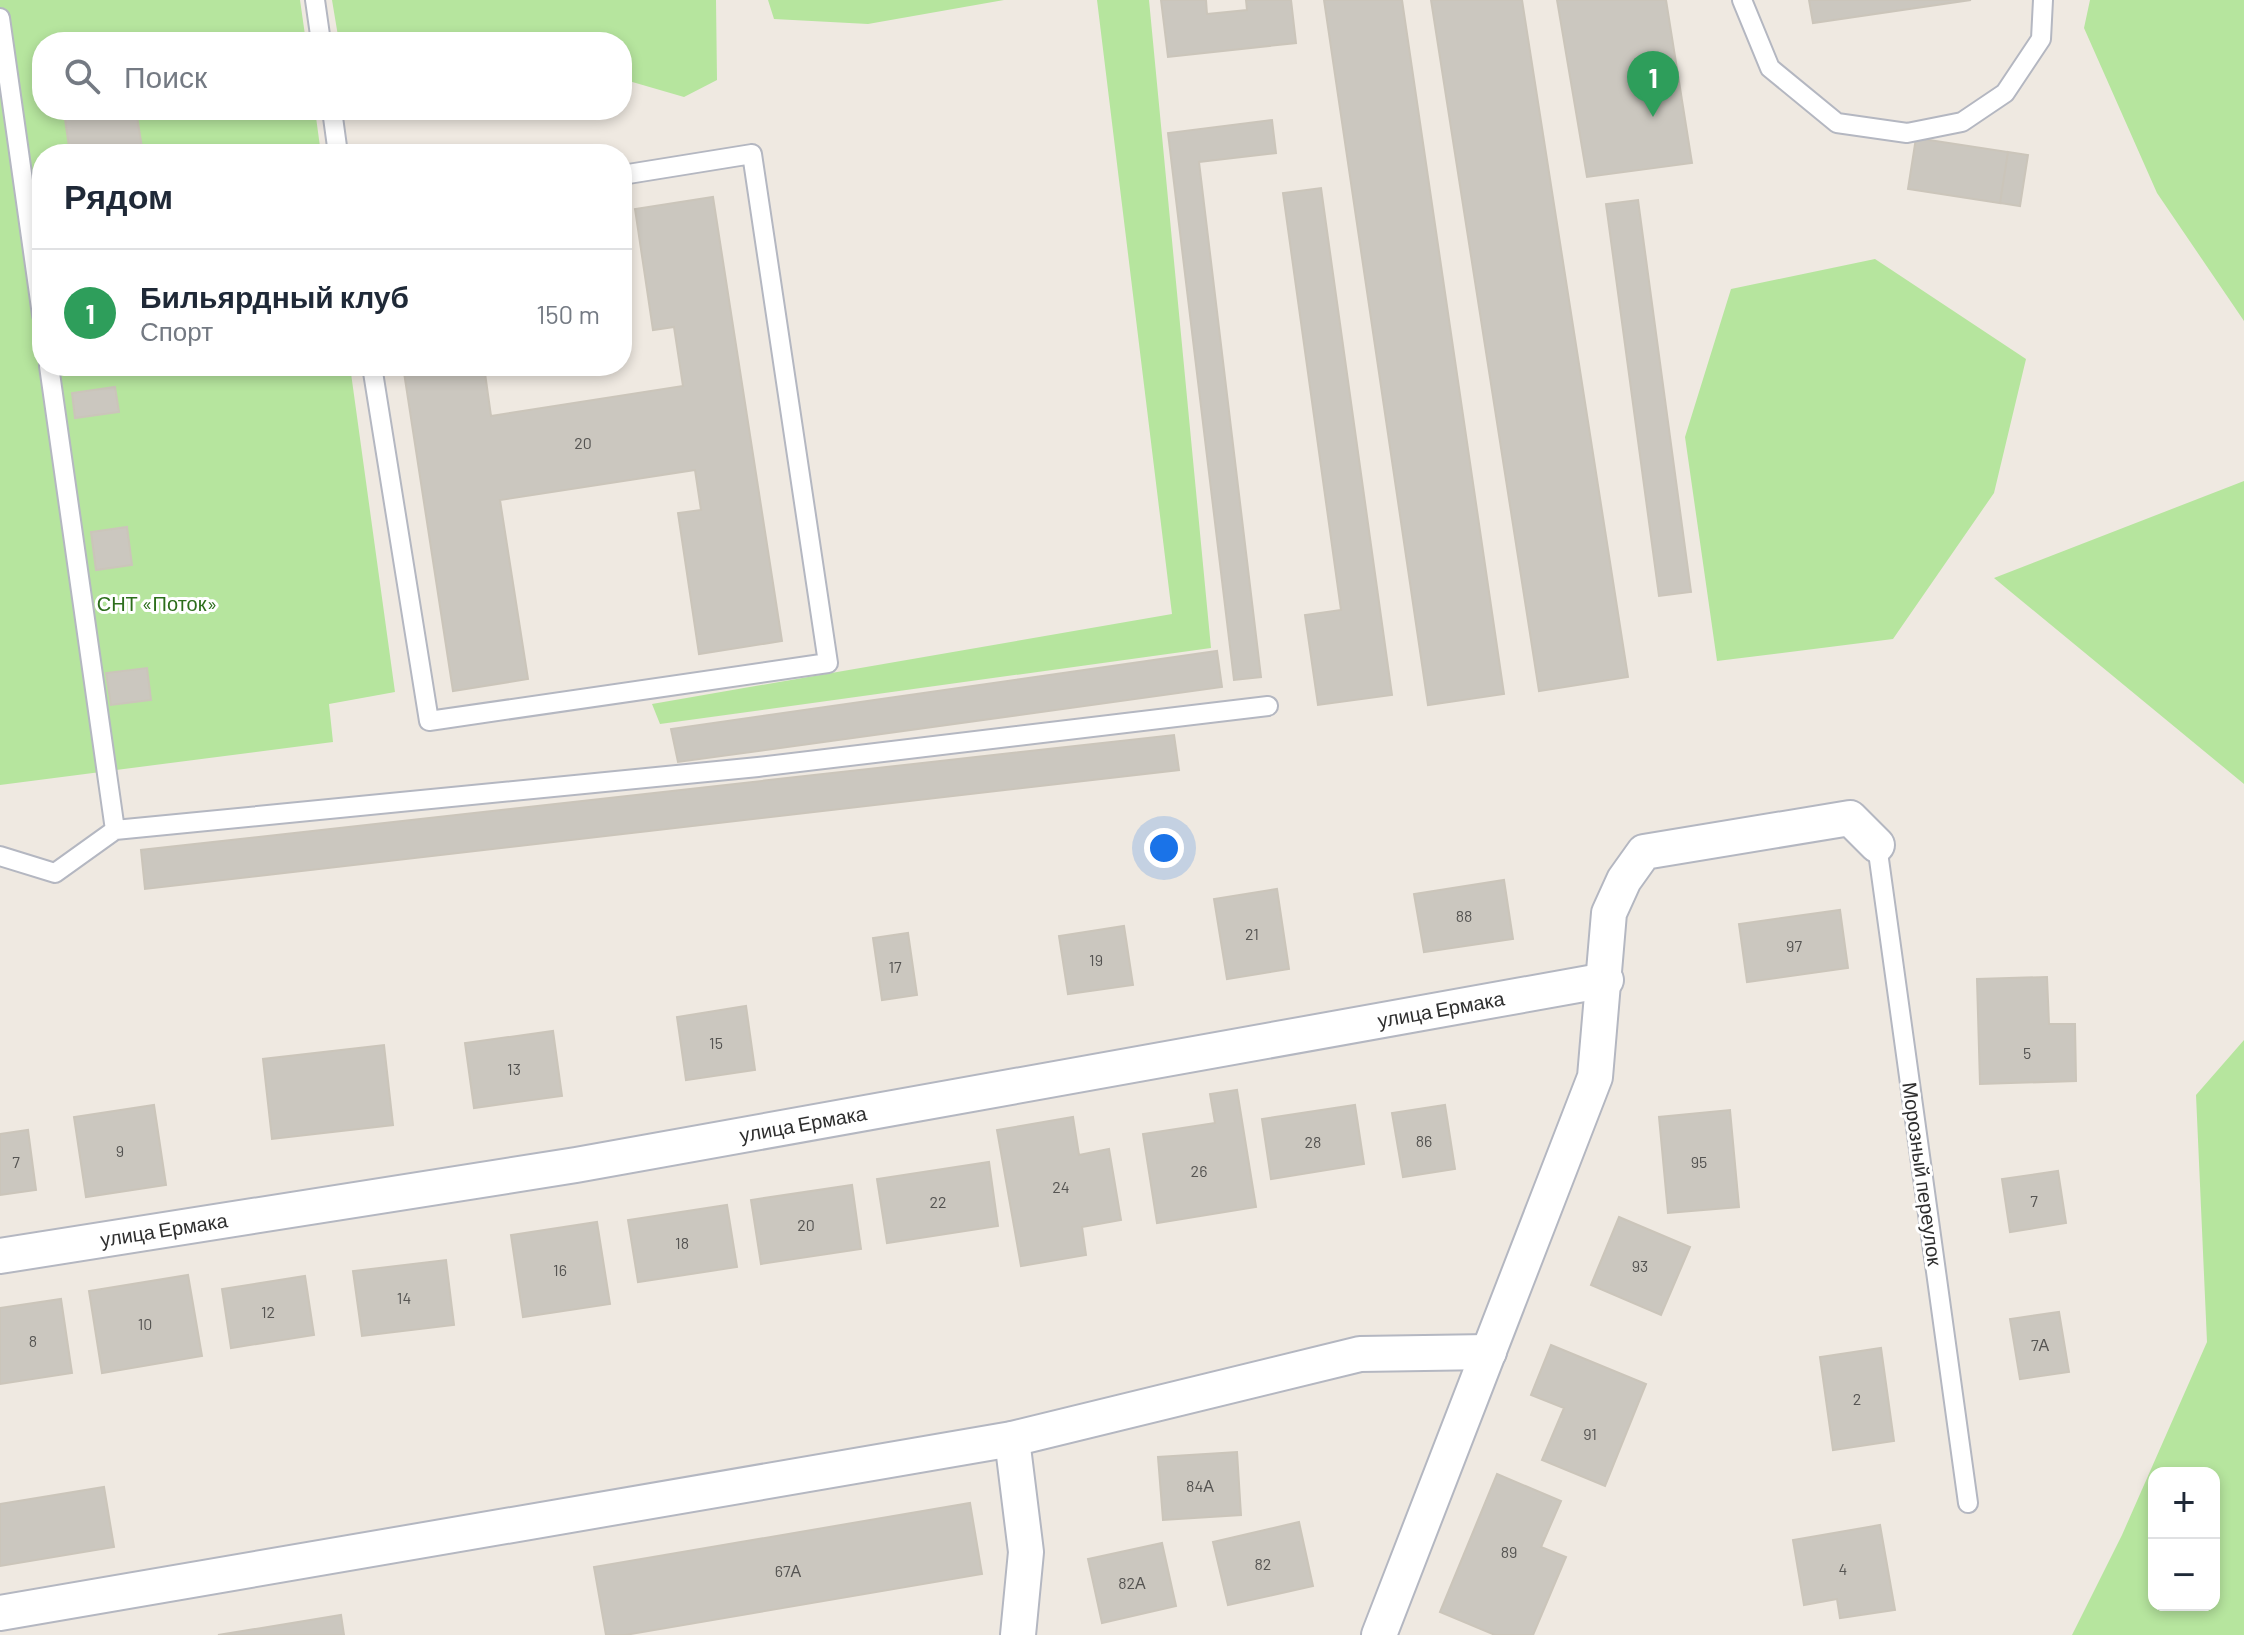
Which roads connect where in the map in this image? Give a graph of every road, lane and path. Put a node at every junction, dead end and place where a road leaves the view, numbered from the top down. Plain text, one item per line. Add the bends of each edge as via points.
1 (315, 0) edge
2 (1742, 0) edge
3 (2043, 0) edge
4 (0, 18) edge
5 (320, 32) edge
6 (333, 120) edge
7 (337, 144) edge
8 (632, 173) edge
9 (32, 244) edge
10 (50, 376) edge
11 (374, 376) edge
12 (1268, 706) dead end
13 (115, 830) junction
14 (1877, 845) joint
15 (0, 856) edge
16 (1606, 980) junction
17 (0, 1256) edge
18 (1489, 1352) junction
19 (1012, 1439) junction
20 (1968, 1503) dead end
21 (0, 1613) edge
22 (1018, 1635) edge
23 (1379, 1635) edge

1 - 5 lane
2 - 3 lane via 1770,68 1837,123 1907,133 1962,122 2005,93 2041,39
4 - 9 lane
6 - 7 lane
8 - 11 lane via 752,154 828,663 429,721
10 - 13 lane
12 - 13 lane via 758,767
13 - 15 lane via 55,873
14 - 16 street via 1850,818 1644,852 1609,913
14 - 20 lane, Морозный переулок
16 - 17 street, улица Ермака via 576,1165
16 - 18 street via 1595,1077
18 - 19 street via 1360,1354
18 - 23 street
19 - 21 street
19 - 22 street via 1026,1552

